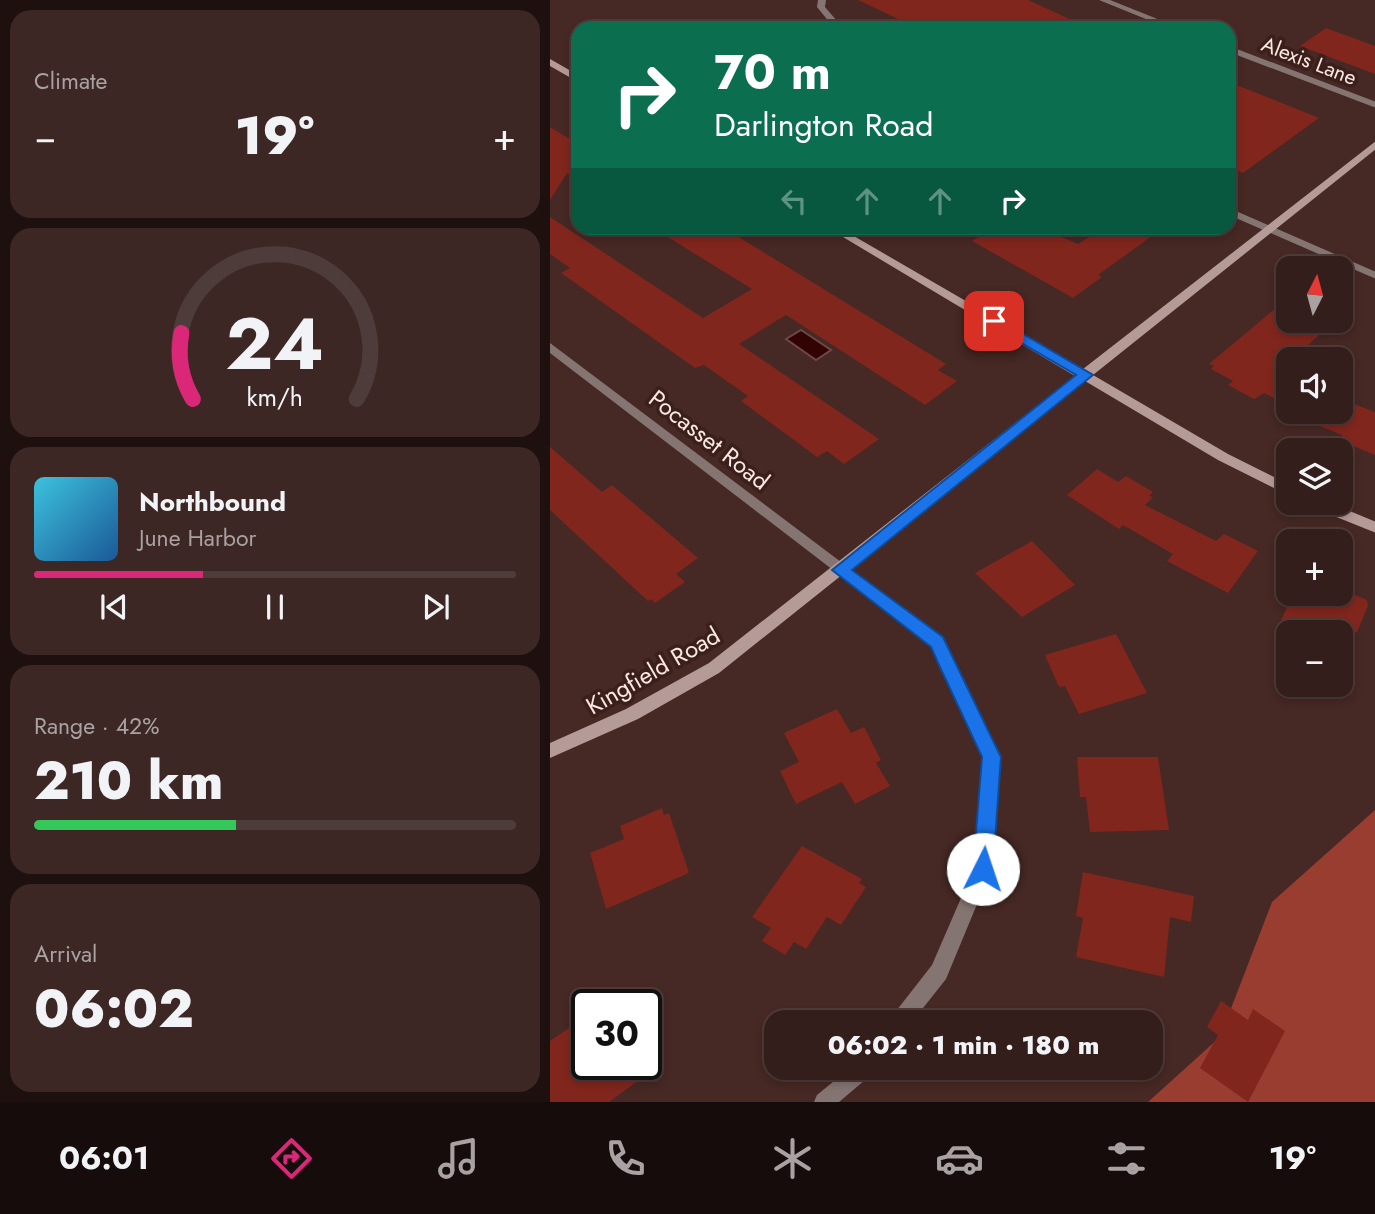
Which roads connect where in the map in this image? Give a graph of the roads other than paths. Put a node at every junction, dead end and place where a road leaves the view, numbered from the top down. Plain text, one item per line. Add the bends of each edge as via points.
1 (1103, 0) edge
2 (822, 3) edge
3 (834, 21) edge
4 (1158, 21) edge
5 (1236, 52) edge
6 (550, 62) edge
7 (571, 75) edge
8 (1375, 105) edge
9 (1375, 144) edge
10 (1236, 214) edge
11 (1270, 230) junction
12 (845, 235) edge
13 (1375, 276) edge
14 (550, 346) edge
15 (1086, 375) junction
16 (1276, 484) edge
17 (1344, 515) edge
18 (1375, 528) edge
19 (840, 570) junction
20 (550, 751) edge
21 (909, 1010) edge
22 (850, 1080) edge
23 (824, 1102) edge

1 - 4 street
2 - 3 street
5 - 8 street, Alexis Lane
6 - 7 street
9 - 11 street, Kingfield Road
10 - 11 street
11 - 13 street
11 - 15 street, Kingfield Road
12 - 15 street
14 - 19 street, Pocasset Road
15 - 16 street
15 - 19 street, Kingfield Road
17 - 18 street
19 - 20 street, Kingfield Road via 714,668 632,714
19 - 21 street, Pocasset Road via 937,642 992,757 983,869 939,972
22 - 23 street

